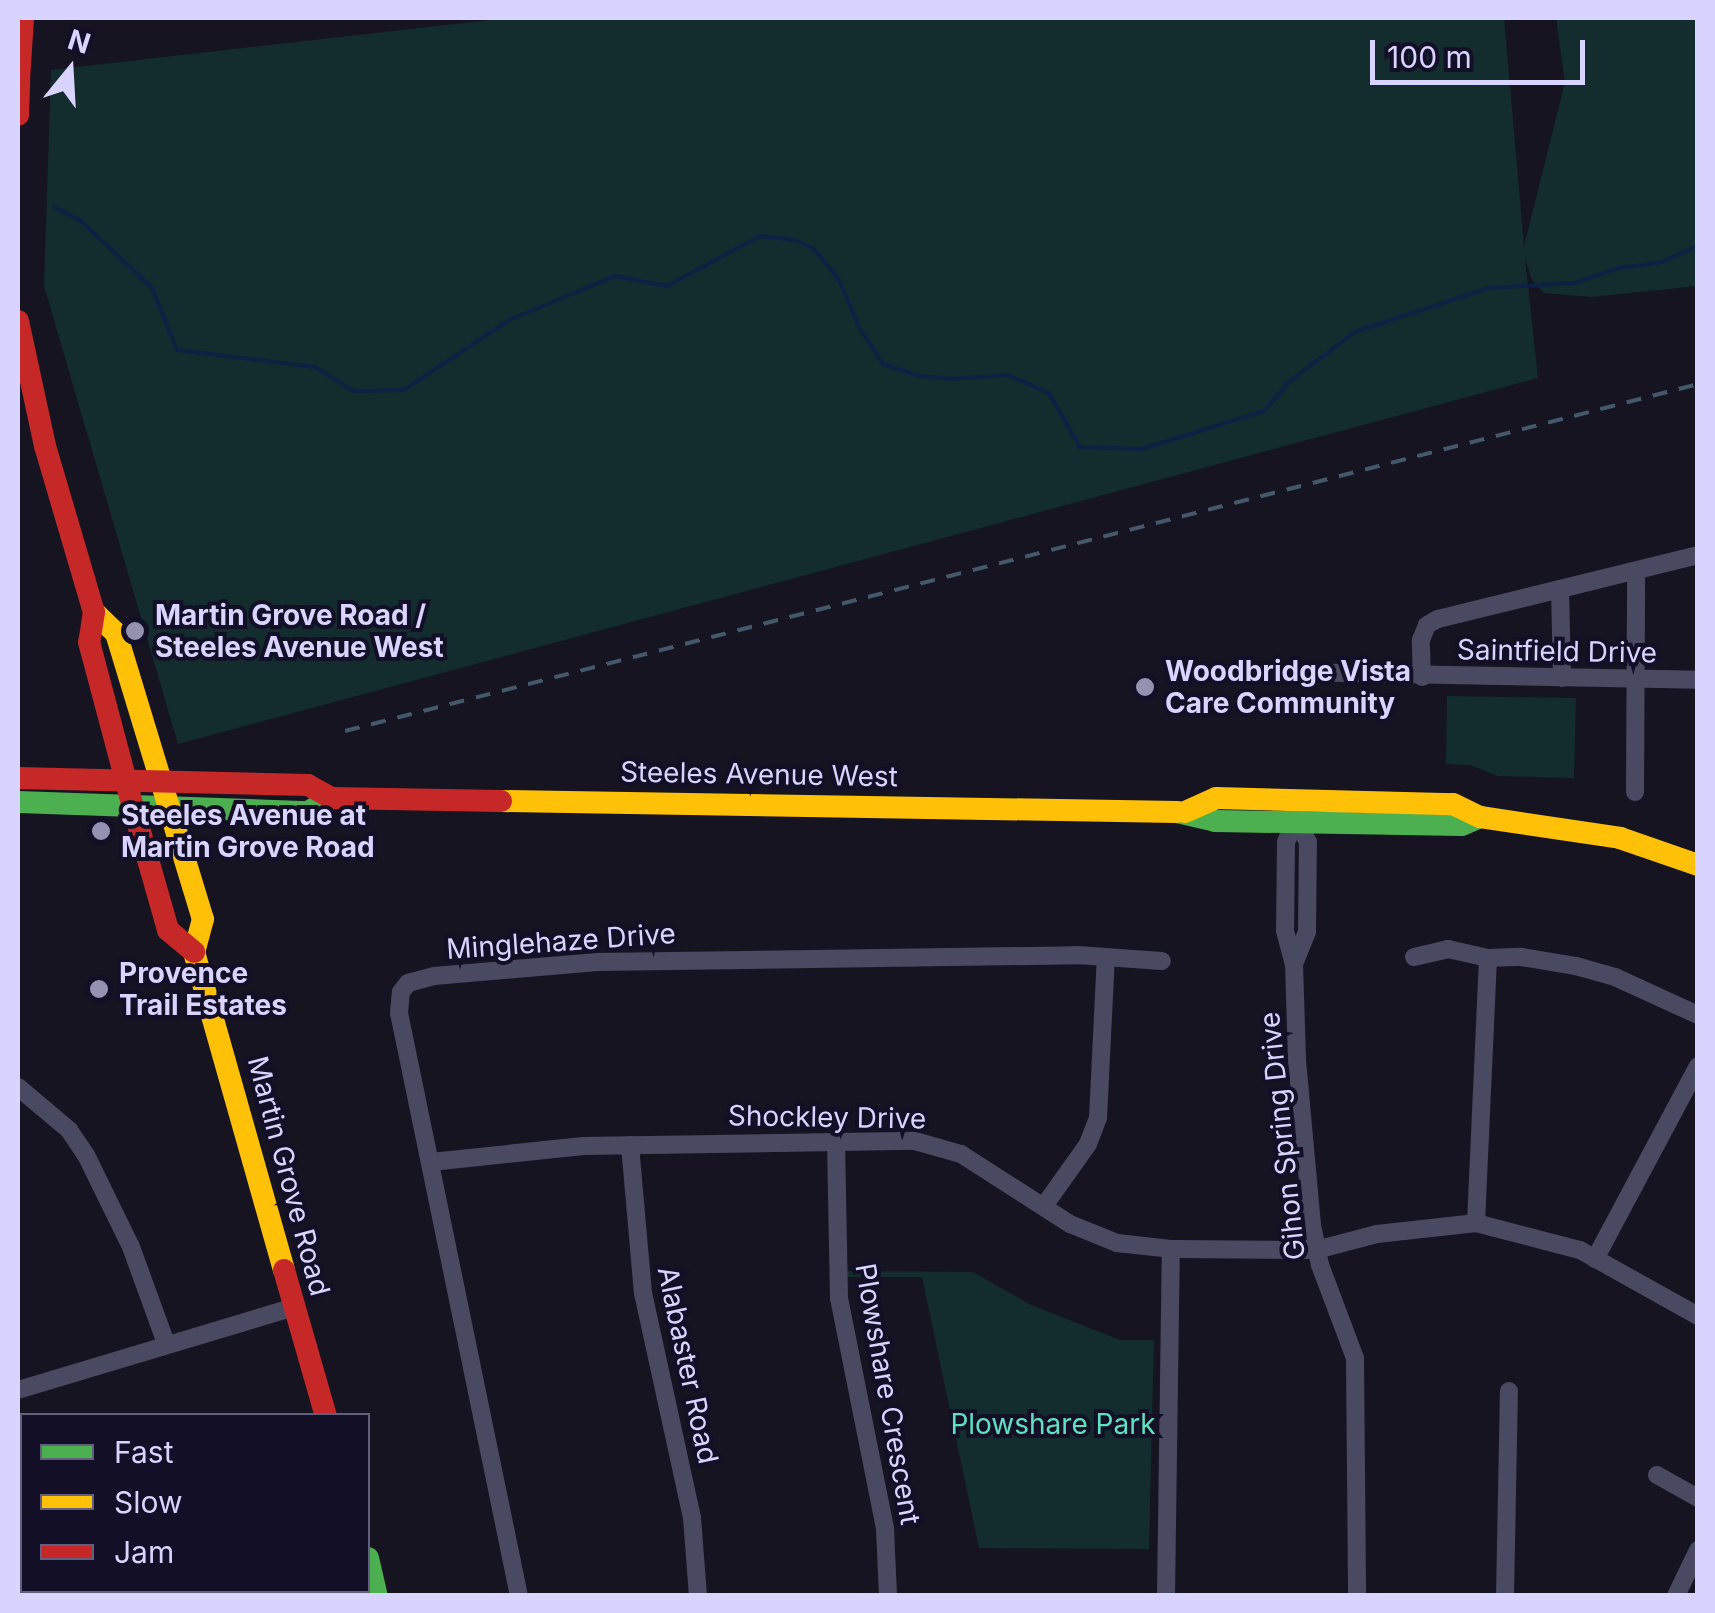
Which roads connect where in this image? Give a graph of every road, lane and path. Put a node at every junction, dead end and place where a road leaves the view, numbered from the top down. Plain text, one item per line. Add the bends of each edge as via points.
1 (23, 18) edge
2 (19, 80) edge
3 (18, 115) edge
4 (18, 320) edge
5 (1698, 556) edge
6 (1636, 570) junction
7 (1560, 590) junction
8 (94, 612) junction
9 (1295, 672) dead end
10 (1422, 677) junction
11 (1562, 678) junction
12 (1636, 679) junction
13 (1698, 680) edge
14 (18, 778) edge
15 (127, 780) junction
16 (162, 780) junction
17 (1635, 792) dead end
18 (331, 798) junction
19 (18, 802) edge
20 (133, 806) junction
21 (171, 808) junction
22 (1298, 811) junction
23 (1698, 865) edge
24 (194, 952) junction
25 (1106, 957) junction
26 (1414, 957) dead end
27 (1488, 958) junction
28 (1162, 961) dead end
29 (1698, 1015) edge
30 (1698, 1066) edge
31 (18, 1088) edge
32 (836, 1142) junction
33 (630, 1144) junction
34 (431, 1162) junction
35 (1044, 1206) junction
36 (1476, 1223) junction
37 (1171, 1249) junction
38 (1316, 1250) junction
39 (1595, 1259) junction
40 (294, 1308) junction
41 (1698, 1316) edge
42 (166, 1343) junction
43 (18, 1390) edge
44 (1509, 1390) dead end
45 (325, 1413) edge
46 (1656, 1475) dead end
47 (1698, 1498) edge
48 (1698, 1550) edge
49 (370, 1566) edge
50 (378, 1596) edge
51 (519, 1596) edge
52 (698, 1596) edge
53 (888, 1596) edge
54 (1166, 1596) edge
55 (1357, 1596) edge
56 (1505, 1596) edge
57 (1676, 1596) edge

1 - 2 main road, bridge
2 - 3 main road
4 - 8 main road, Martin Grove Road via 45,446
5 - 6 street
6 - 7 street
6 - 12 street
7 - 10 street via 1428,625
7 - 11 street
8 - 15 main road, Martin Grove Road via 89,642
8 - 16 main road, Martin Grove Road via 116,633
9 - 10 street, Saintfield Drive
10 - 11 street, Saintfield Drive
11 - 12 street, Saintfield Drive
12 - 13 street, Saintfield Drive
12 - 17 street
14 - 15 main road, Steeles Avenue West
15 - 16 main road, Steeles Avenue West
15 - 20 main road, Martin Grove Road
16 - 18 main road, Steeles Avenue West via 308,786
16 - 21 main road, Martin Grove Road
18 - 21 main road, Steeles Avenue West via 308,812
18 - 22 main road, Steeles Avenue West via 1185,812 1215,821
19 - 20 main road, Steeles Avenue West
20 - 21 main road, Steeles Avenue West
20 - 24 main road, Martin Grove Road via 168,930
21 - 24 main road, Martin Grove Road via 203,919
22 - 23 main road, Steeles Avenue West via 1462,825 1480,817 1620,838
22 - 38 street, Gihon Spring Drive via 1308,842 1307,932 1294,964 1297,1060
24 - 40 main road, Martin Grove Road
25 - 28 street, Minglehaze Drive
25 - 34 street, Minglehaze Drive via 598,962 420,978 401,992 398,1013
25 - 35 street via 1098,1118 1088,1144
26 - 27 street via 1448,949
27 - 29 street via 1576,966
27 - 36 street
30 - 39 street
31 - 42 street via 69,1130 86,1155 131,1247
32 - 33 street, Shockley Drive
32 - 35 street, Shockley Drive via 934,1144 988,1168
32 - 53 street, Plowshare Crescent via 836,1274 885,1530
33 - 34 street, Shockley Drive
33 - 52 street, Alabaster Road via 643,1293 692,1518
34 - 51 street, Minglehaze Drive
35 - 37 street, Shockley Drive via 1093,1236
36 - 38 street, Shockley Drive via 1377,1234
36 - 39 street, Shockley Drive via 1542,1236
37 - 38 street, Shockley Drive
37 - 54 street
38 - 55 street, Gihon Spring Drive via 1355,1358
39 - 41 street, Shockley Drive
40 - 42 street
40 - 45 main road, Martin Grove Road
42 - 43 street
44 - 56 street
46 - 47 street
48 - 57 street
49 - 50 main road

